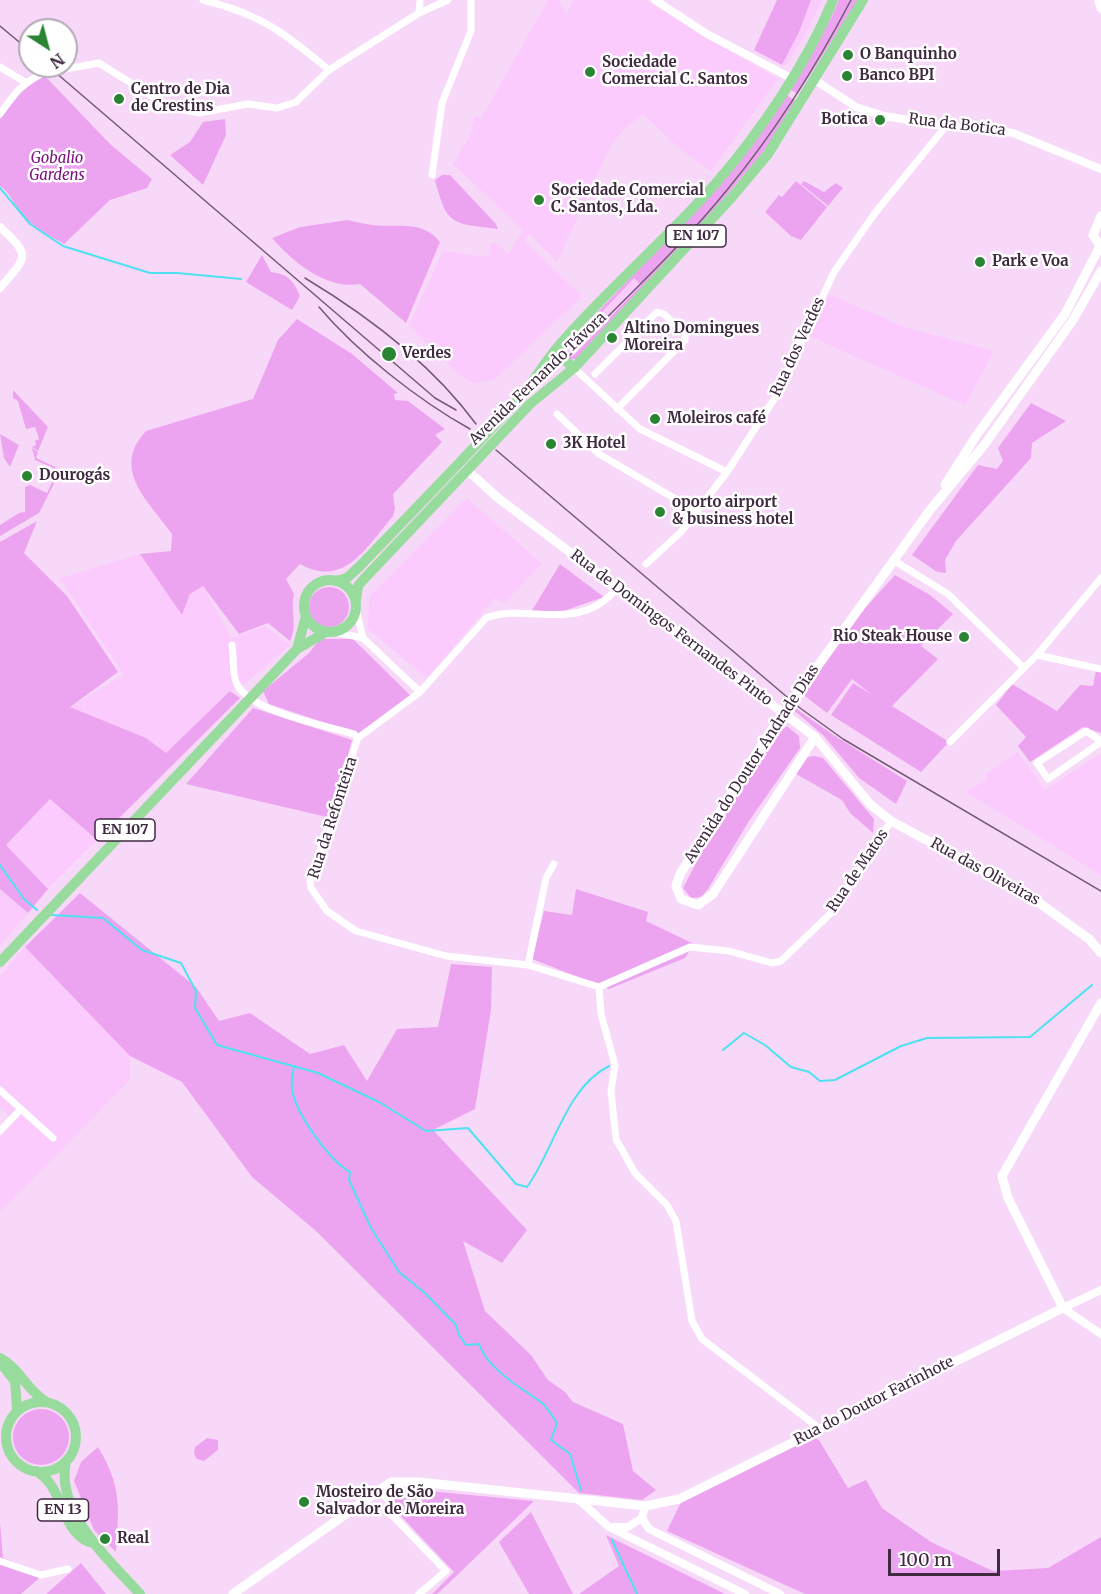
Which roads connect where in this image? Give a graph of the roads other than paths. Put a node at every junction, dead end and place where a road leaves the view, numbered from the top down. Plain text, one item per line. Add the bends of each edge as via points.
1 (203, 0) edge
2 (420, 0) edge
3 (448, 0) edge
4 (471, 0) edge
5 (655, 0) edge
6 (833, 0) edge
7 (863, 0) edge
8 (1098, 0) edge
9 (1101, 9) edge
10 (419, 13) junction
11 (0, 67) edge
12 (329, 70) junction
13 (791, 78) junction
14 (815, 80) junction
15 (25, 82) junction
16 (0, 114) edge
17 (946, 126) junction
18 (1101, 169) edge
19 (432, 175) dead end
20 (1101, 216) edge
21 (0, 227) edge
22 (1100, 247) edge
23 (1101, 271) edge
24 (0, 288) edge
25 (561, 343) junction
26 (574, 368) junction
27 (595, 374) dead end
28 (617, 410) junction
29 (557, 414) dead end
30 (463, 466) junction
31 (727, 472) junction
32 (930, 510) junction
33 (696, 511) junction
34 (893, 560) junction
35 (646, 564) dead end
36 (1101, 578) edge
37 (335, 581) junction
38 (617, 588) junction
39 (356, 605) junction
40 (306, 616) junction
41 (330, 632) junction
42 (363, 638) junction
43 (232, 645) dead end
44 (297, 649) junction
45 (1037, 655) junction
46 (1023, 668) junction
47 (1101, 669) edge
48 (420, 692) junction
49 (250, 699) junction
50 (815, 737) junction
51 (358, 738) junction
52 (950, 742) dead end
53 (1101, 742) edge
54 (891, 821) junction
55 (554, 864) dead end
56 (1101, 953) edge
57 (0, 962) edge
58 (528, 965) junction
59 (598, 987) junction
60 (1101, 1004) edge
61 (0, 1090) edge
62 (21, 1109) junction
63 (0, 1131) edge
64 (53, 1138) dead end
65 (1101, 1290) edge
66 (1063, 1308) junction
67 (1101, 1334) edge
68 (0, 1358) edge
69 (0, 1364) edge
70 (45, 1401) junction
71 (16, 1412) junction
72 (0, 1418) edge
73 (819, 1428) junction
74 (3, 1438) edge
75 (66, 1461) junction
76 (36, 1471) junction
77 (380, 1490) junction
78 (579, 1500) junction
79 (645, 1506) junction
80 (642, 1518) junction
81 (609, 1527) junction
82 (95, 1545) junction
83 (0, 1561) edge
84 (68, 1569) dead end
85 (140, 1594) edge
86 (233, 1594) edge
87 (419, 1594) edge
88 (745, 1594) edge
89 (780, 1594) edge

1 - 12 street via 238,9 282,31
2 - 10 street
3 - 10 street
4 - 19 street via 471,31 442,103
5 - 13 street via 707,34
6 - 13 main road, Avenida Fernando Távora / EN 107
7 - 14 main road, Avenida Fernando Távora
8 - 9 street
10 - 12 street
11 - 15 street
12 - 15 street via 303,97 286,106 248,104 199,113 169,107 99,63 43,73
13 - 25 main road, Avenida Fernando Távora / EN 107 via 750,140 715,183
14 - 17 street, Rua da Botica via 856,107
14 - 26 main road, Avenida Fernando Távora / EN 107 via 751,175
15 - 16 street
17 - 18 street, Rua da Botica via 1013,133
17 - 31 street, Rua dos Verdes via 875,213 834,272 778,393
20 - 22 main road via 1093,235
21 - 24 street via 20,245 23,254 21,264
22 - 32 main road, Avenida do Doutor Andrade Dias via 1065,314 966,451
23 - 32 main road, Avenida do Doutor Andrade Dias via 1073,320 998,425
25 - 26 main road via 561,357
25 - 30 main road, Avenida Fernando Távora / EN 107
26 - 28 street
26 - 30 main road, Avenida Fernando Távora / EN 107
27 - 28 street via 657,312 685,334 685,340
28 - 31 street via 640,429
29 - 33 street via 599,454
30 - 37 main road, Avenida Fernando Távora / EN 107 via 354,572
30 - 38 main road, Rua de Domingos Fernandes Pinto via 498,498
30 - 39 main road, Avenida Fernando Távora / EN 107 via 362,581
31 - 33 street, Rua dos Verdes
32 - 34 main road, Avenida do Doutor Andrade Dias
33 - 35 street, Rua dos Verdes via 681,532
34 - 46 street via 948,594
34 - 50 main road, Avenida do Doutor Andrade Dias via 696,844 680,874 677,893 688,903 698,905 712,894
36 - 45 street
37 - 39 main road via 347,586
37 - 40 main road, EN 107 via 323,581 309,591
38 - 48 street via 610,597 569,614 501,613 486,618
38 - 50 main road, Rua de Domingos Fernandes Pinto
39 - 41 main road, EN 107 via 349,624
39 - 42 street
40 - 41 main road via 317,629
40 - 44 main road, EN 107
41 - 42 street
41 - 44 main road, EN 107
42 - 48 street
43 - 49 street via 236,682
44 - 49 main road, EN 107
45 - 46 street
45 - 47 street
46 - 52 street
48 - 51 street
49 - 51 street
49 - 57 main road, EN 107
50 - 54 main road, Rua de Domingos Fernandes Pinto via 870,804
51 - 58 street, Rua da Refonteira via 310,880 327,911 356,931 438,954
53 - 53 street via 1048,779 1037,764 1086,731
54 - 56 main road, Rua das Oliveiras via 1027,894 1089,939
54 - 59 street, Rua de Matos via 833,911 781,961 772,963 729,951 690,947
55 - 58 street via 546,878
58 - 59 street, Rua da Refonteira
59 - 73 street via 615,1065 611,1091 616,1139 635,1173 667,1205 676,1221 692,1321 702,1339
60 - 66 main road via 1002,1176 1008,1198
61 - 62 street
62 - 63 street
62 - 64 street
65 - 66 street, Rua do Doutor Farinhote
66 - 67 street
66 - 73 main road, Rua do Doutor Farinhote
68 - 70 main road via 16,1368 32,1391
69 - 71 main road via 15,1381
70 - 71 main road
70 - 75 main road, EN 13 via 60,1407 74,1424 75,1445
71 - 72 main road
71 - 74 main road, EN 13
73 - 79 main road, Rua do Doutor Farinhote via 679,1499
74 - 76 main road, EN 13 via 16,1462
75 - 76 main road via 50,1471
75 - 82 main road, EN 13 via 66,1489 81,1526
76 - 82 main road, EN 13 via 57,1492 72,1527
77 - 78 main road, Rua do Doutor Farinhote via 391,1482 401,1481
77 - 86 main road, Rua do Doutor Farinhote
77 - 87 street via 392,1504 390,1513 446,1570
78 - 79 main road, Rua do Doutor Farinhote
78 - 81 street
79 - 80 street
80 - 81 street via 628,1527
80 - 89 street via 650,1529
81 - 88 street
82 - 85 main road, EN 13
83 - 84 street via 41,1575

